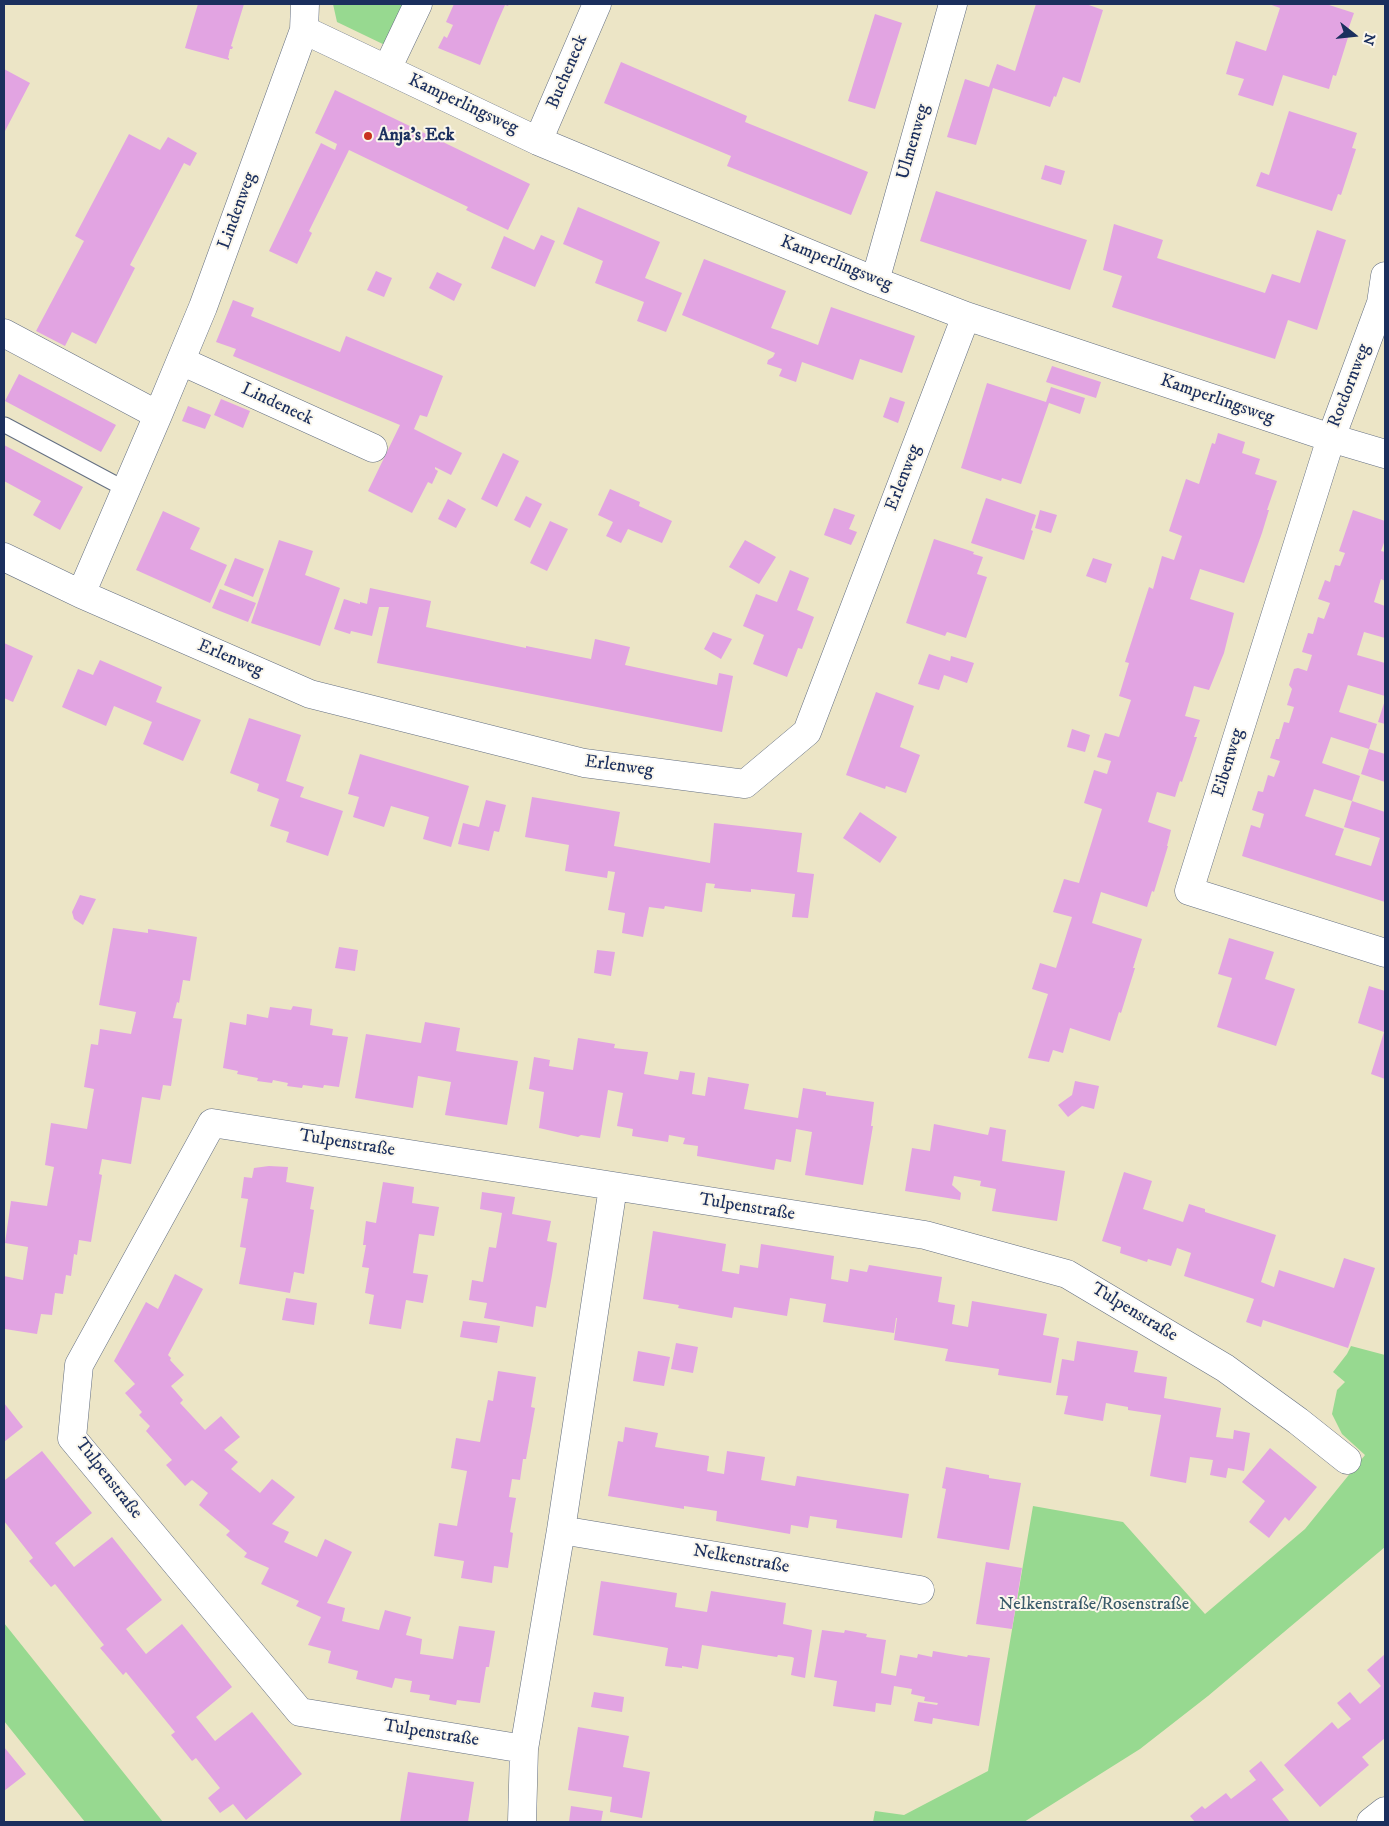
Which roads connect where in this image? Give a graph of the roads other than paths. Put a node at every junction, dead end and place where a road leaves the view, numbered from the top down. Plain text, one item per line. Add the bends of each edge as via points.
1 (418, 4) edge
2 (597, 4) edge
3 (953, 4) edge
4 (304, 17) edge
5 (386, 69) junction
6 (538, 141) junction
7 (1385, 276) edge
8 (875, 281) junction
9 (966, 316) junction
10 (4, 332) edge
11 (181, 361) junction
12 (158, 415) junction
13 (5, 426) dead end
14 (1330, 438) junction
15 (373, 448) dead end
16 (1385, 454) edge
17 (125, 489) junction
18 (4, 557) edge
19 (80, 594) junction
20 (1385, 953) edge
21 (613, 1187) junction
22 (1347, 1460) dead end
23 (561, 1530) junction
24 (920, 1590) dead end
25 (524, 1749) junction
26 (1385, 1811) edge
27 (522, 1822) edge
28 (1371, 1822) edge

1 - 5 street
2 - 6 street, Bucheneck
3 - 8 street, Ulmenweg
4 - 5 street, Kamperlingsweg
4 - 11 street, Lindenweg
5 - 6 street, Kamperlingsweg
6 - 8 street, Kamperlingsweg
7 - 14 street, Rotdornweg via 1381,303
8 - 9 street, Kamperlingsweg
9 - 14 street, Kamperlingsweg
9 - 19 street, Erlenweg via 807,732 745,784 584,763 310,694
10 - 12 street
11 - 12 street, Lindenweg
11 - 15 street, Lindeneck
12 - 17 street, Lindenweg
13 - 17 lane
14 - 16 street, Kamperlingsweg
14 - 20 street, Eibenweg via 1189,891
17 - 19 street, Lindenweg
18 - 19 street, Erlenweg
21 - 22 street, Tulpenstraße via 925,1235 1067,1274 1226,1368
21 - 23 street
21 - 25 street, Tulpenstraße via 212,1123 79,1365 72,1438 300,1712
23 - 24 street, Nelkenstraße
23 - 25 street
25 - 27 street
26 - 28 street

